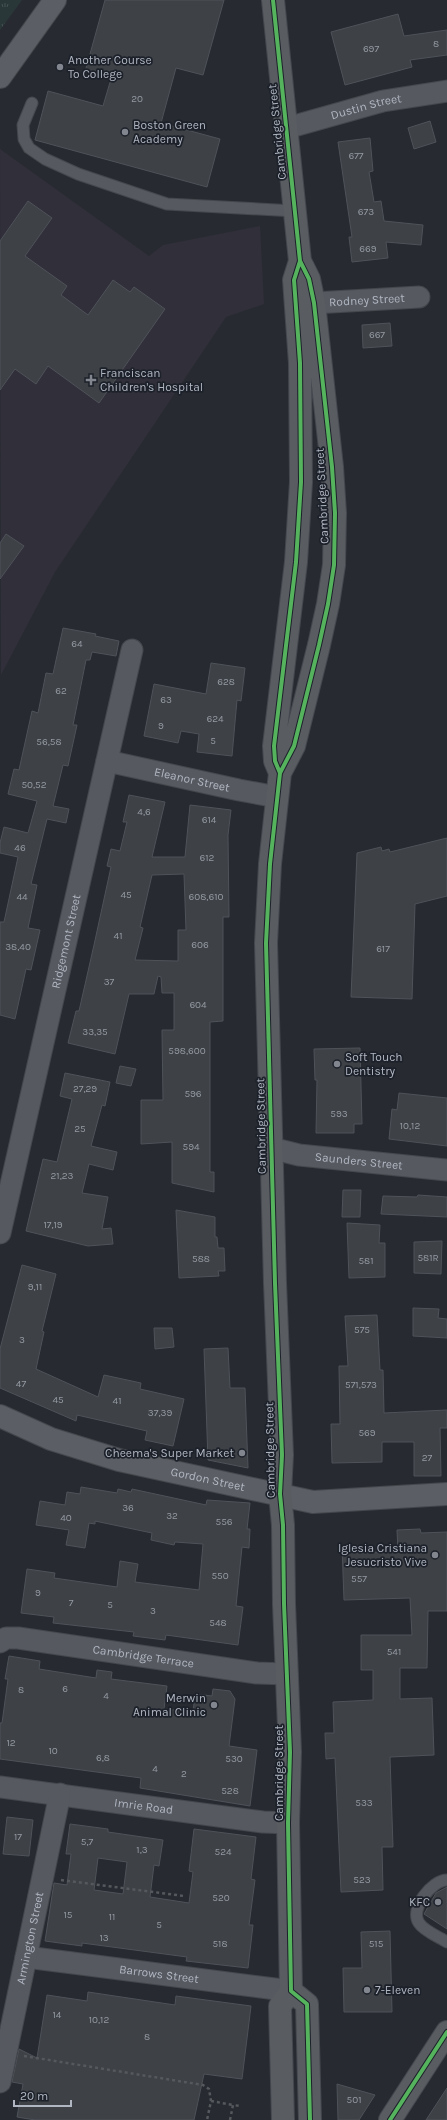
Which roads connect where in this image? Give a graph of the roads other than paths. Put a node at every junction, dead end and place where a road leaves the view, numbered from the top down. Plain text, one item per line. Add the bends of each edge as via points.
1 (55, 0) edge
2 (273, 0) edge
3 (0, 77) edge
4 (447, 91) edge
5 (32, 103) dead end
6 (287, 128) junction
7 (295, 211) junction
8 (300, 261) junction
9 (419, 297) dead end
10 (314, 303) junction
11 (132, 650) dead end
12 (107, 761) junction
13 (280, 773) junction
14 (277, 797) junction
15 (272, 1148) junction
16 (447, 1170) edge
17 (0, 1233) edge
18 (0, 1416) edge
19 (280, 1494) junction
20 (447, 1494) edge
21 (0, 1642) edge
22 (287, 1674) junction
23 (0, 1787) edge
24 (60, 1794) junction
25 (288, 1823) junction
26 (447, 1880) edge
27 (447, 1942) edge
28 (26, 1958) junction
29 (291, 1991) junction
30 (447, 2032) edge
31 (0, 2082) edge
32 (391, 2115) edge
33 (283, 2120) edge
34 (310, 2120) edge

1 - 3 street
2 - 6 main road, Cambridge Street
4 - 6 street, Dustin Street via 383,101
5 - 7 lane via 23,125 24,139 30,148 45,159 78,174 167,204
6 - 7 main road, Cambridge Street
7 - 8 main road, Cambridge Street
8 - 10 main road, Cambridge Street via 309,279
8 - 13 main road, Cambridge Street via 294,280 300,363 302,482 296,562 274,746
9 - 10 street, Rodney Street
10 - 13 main road, Cambridge Street via 332,467 335,513 334,565 320,645 294,746
11 - 12 street, Ridgemont Street
12 - 14 street, Eleanor Street
12 - 17 street, Ridgemont Street
13 - 14 main road, Cambridge Street
14 - 15 main road, Cambridge Street via 266,943
15 - 16 street, Saunders Street via 299,1155
15 - 19 main road, Cambridge Street via 282,1455
18 - 19 street, Gordon Street via 50,1439 119,1460
19 - 20 street, Gordon Street via 313,1502
19 - 22 main road, Cambridge Street
21 - 22 street, Cambridge Terrace via 6,1638 18,1638 256,1673
22 - 25 main road, Cambridge Street via 290,1752
23 - 24 street, Imrie Road
24 - 25 street, Imrie Road via 263,1822
24 - 28 street, Armington Street
25 - 29 main road, Cambridge Street
26 - 27 lane via 433,1884 417,1908 416,1917 420,1924
28 - 29 street, Barrows Street
28 - 31 street, Armington Street
29 - 33 main road via 280,2006
29 - 34 main road via 307,2004
30 - 32 main road

